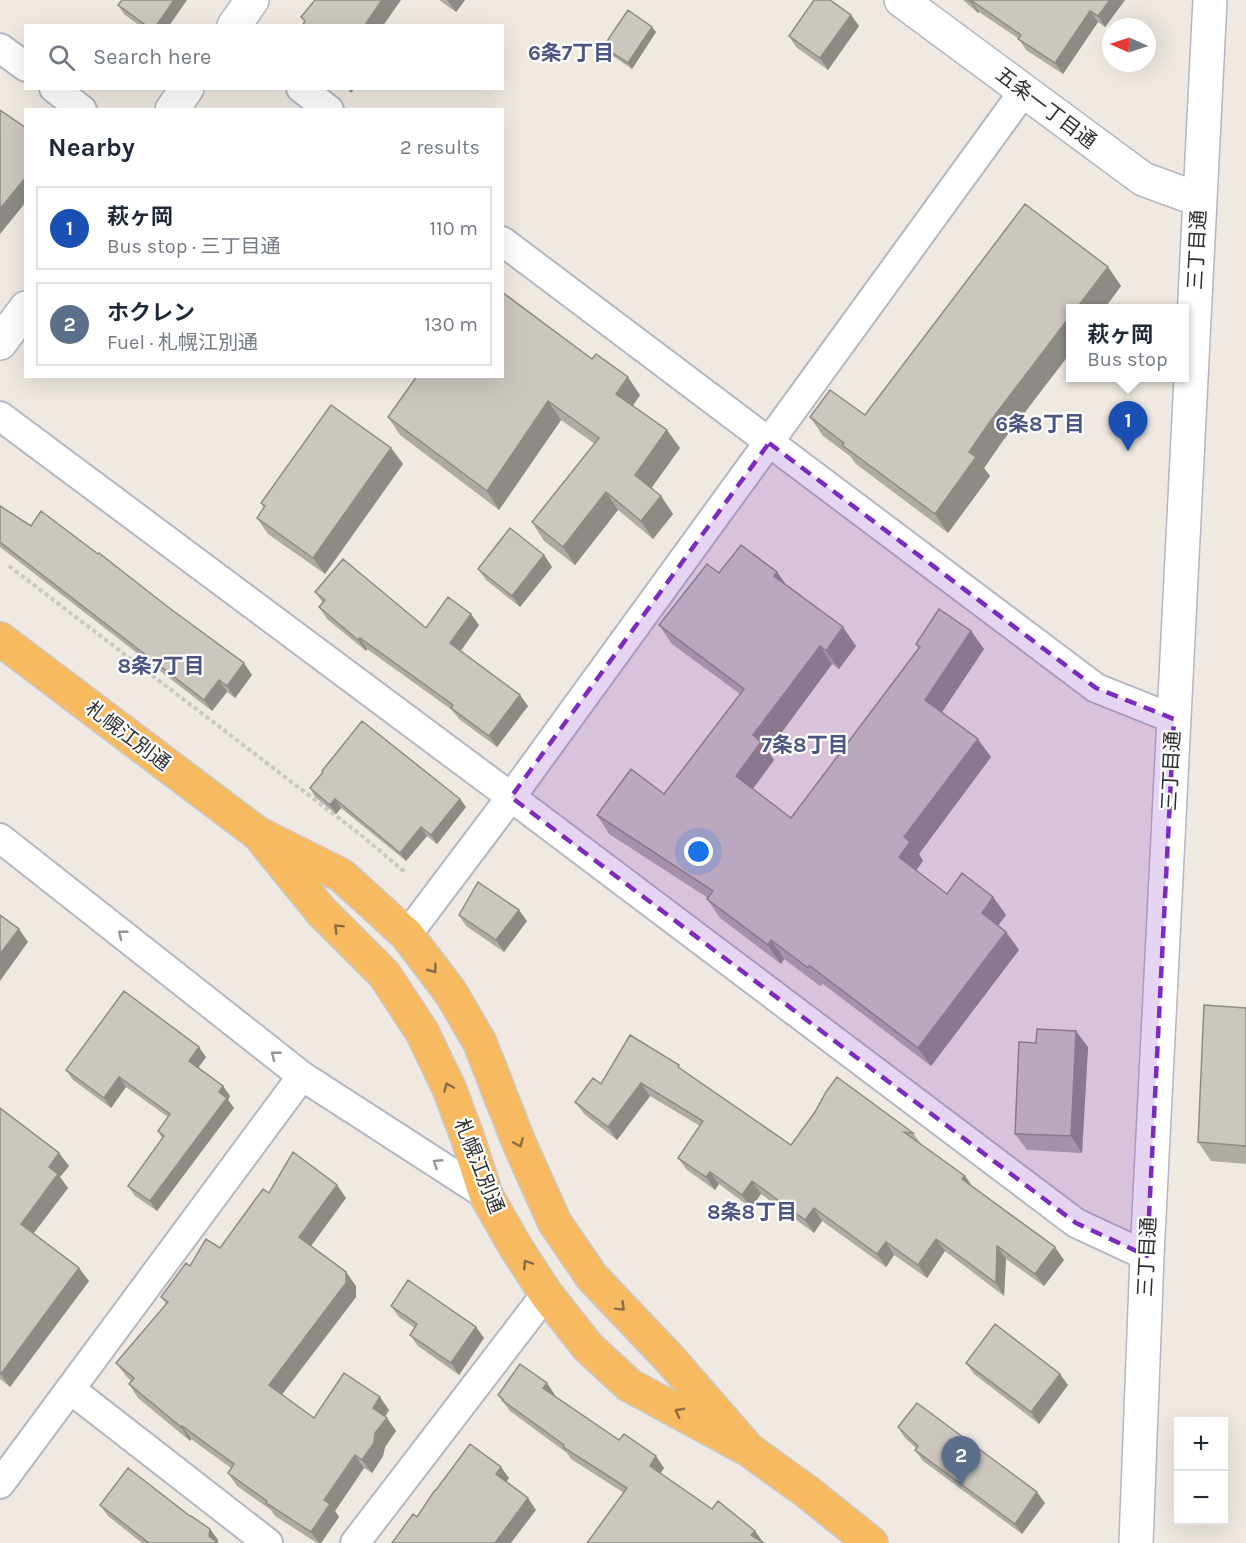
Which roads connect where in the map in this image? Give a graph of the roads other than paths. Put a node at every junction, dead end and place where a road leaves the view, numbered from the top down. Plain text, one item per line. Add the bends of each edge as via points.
1 (252, 0) edge
2 (901, 0) edge
3 (1210, 0) edge
4 (235, 24) edge
5 (0, 48) edge
6 (24, 66) edge
7 (57, 90) edge
8 (186, 90) edge
9 (304, 90) edge
10 (1024, 92) junction
11 (79, 108) edge
12 (173, 108) edge
13 (326, 108) edge
14 (1200, 200) junction
15 (504, 243) edge
16 (24, 311) edge
17 (0, 343) edge
18 (0, 416) edge
19 (769, 443) junction
20 (0, 639) edge
21 (1174, 719) junction
22 (511, 797) junction
23 (257, 833) junction
24 (0, 838) edge
25 (407, 934) junction
26 (302, 1076) junction
27 (486, 1195) junction
28 (1147, 1256) junction
29 (546, 1294) junction
30 (70, 1389) junction
31 (749, 1450) junction
32 (0, 1484) edge
33 (268, 1543) edge
34 (355, 1543) edge
35 (871, 1543) edge
36 (1136, 1543) edge

1 - 4 street
2 - 10 street, 五条一丁目通
3 - 14 street, 三丁目通
5 - 6 street
7 - 11 street
8 - 12 street
9 - 13 street
10 - 14 street, 五条一丁目通 via 1143,179
10 - 19 street
14 - 21 street, 三丁目通
15 - 19 street
16 - 17 street
18 - 22 street
19 - 21 street via 1096,688
19 - 22 street
20 - 23 highway, 札幌江別通
21 - 28 street, 三丁目通
22 - 25 street
22 - 28 street via 1076,1222
23 - 25 highway, 札幌江別通 via 341,875
27 -> 23 highway, 札幌江別通 via 449,1088 422,1032 384,974 321,911
26 -> 24 street
25 -> 31 highway, 札幌江別通 via 451,993 480,1043 555,1223 592,1277
27 -> 26 street
26 - 30 street
29 -> 27 highway, 札幌江別通
28 - 36 street, 三丁目通
31 -> 29 highway, 札幌江別通 via 629,1385 588,1347
29 - 34 street
30 - 32 street
30 - 33 street
31 - 35 highway, 札幌江別通

